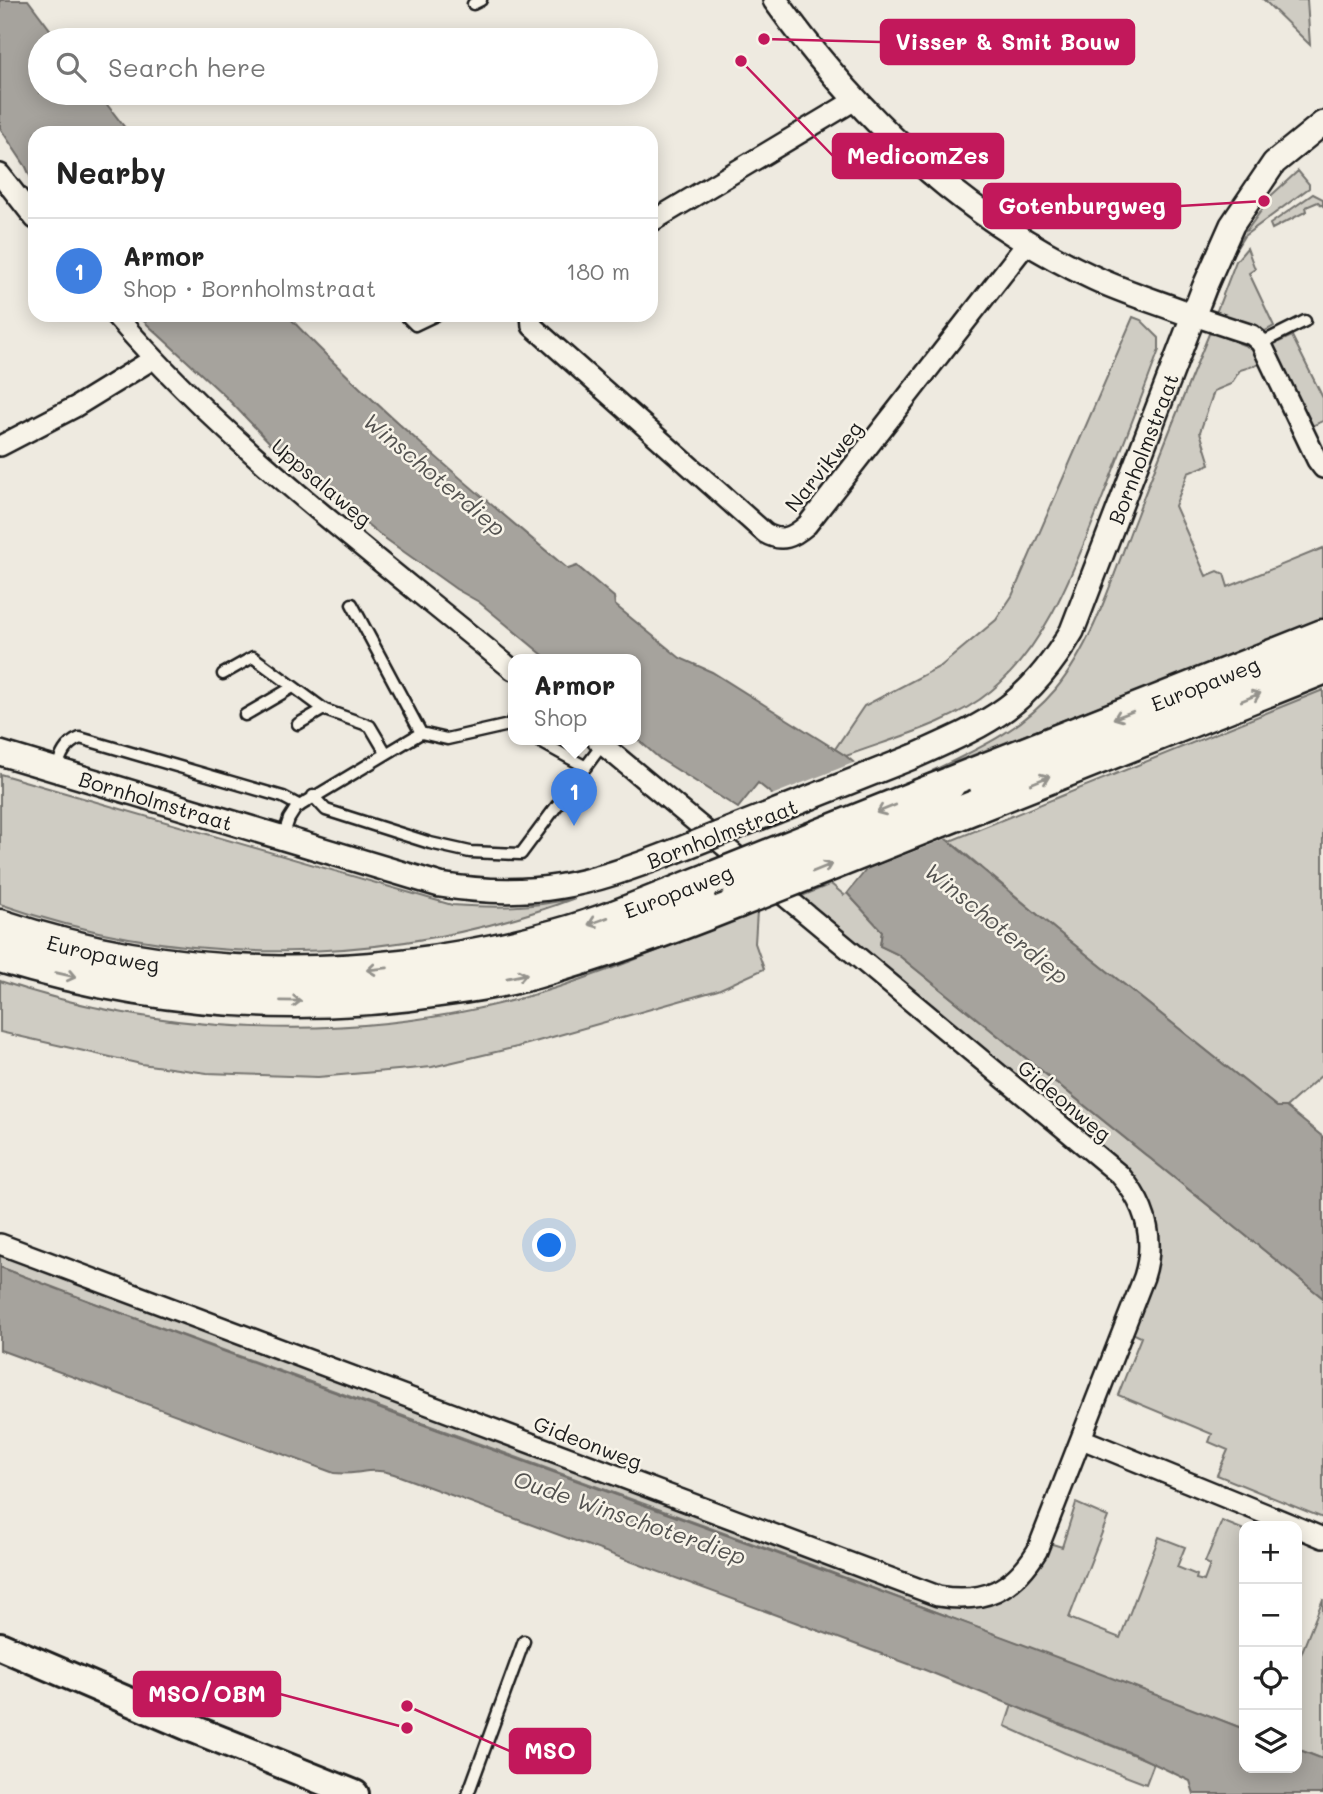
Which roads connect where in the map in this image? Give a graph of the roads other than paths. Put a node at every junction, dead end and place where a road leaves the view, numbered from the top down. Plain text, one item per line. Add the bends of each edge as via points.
1 (775, 0) edge
2 (855, 100) junction
3 (1323, 123) edge
4 (1323, 143) edge
5 (0, 174) edge
6 (1254, 193) junction
7 (28, 210) edge
8 (658, 218) edge
9 (1027, 243) junction
10 (1194, 316) junction
11 (1305, 321) dead end
12 (121, 322) edge
13 (531, 322) edge
14 (1261, 343) junction
15 (153, 359) junction
16 (0, 446) edge
17 (1323, 468) edge
18 (352, 604) dead end
19 (1323, 636) edge
20 (508, 666) edge
21 (1323, 668) edge
22 (223, 674) dead end
23 (293, 687) junction
24 (324, 709) junction
25 (245, 715) dead end
26 (298, 724) dead end
27 (508, 725) edge
28 (421, 733) junction
29 (548, 745) edge
30 (598, 745) edge
31 (604, 745) edge
32 (0, 753) edge
33 (386, 753) junction
34 (586, 767) junction
35 (56, 770) junction
36 (313, 796) junction
37 (300, 806) junction
38 (283, 838) junction
39 (0, 926) edge
40 (0, 957) edge
41 (0, 1244) edge
42 (1082, 1439) junction
43 (1281, 1521) edge
44 (1302, 1529) edge
45 (1323, 1538) edge
46 (523, 1641) dead end
47 (0, 1646) edge
48 (355, 1794) edge
49 (467, 1794) edge

1 - 2 street
2 - 8 street
2 - 9 street via 905,152 981,214
3 - 6 street, Bornholmstraat via 1275,163
4 - 6 street, Bornholmstraat
5 - 7 street
6 - 10 street, Bornholmstraat via 1232,225
9 - 10 street via 1095,278
9 - 13 street, Narvikweg via 807,525 791,538 765,533
10 - 14 street via 1252,335
10 - 38 street, Bornholmstraat, bridge via 1072,631 1025,694 977,728 673,852 570,886 494,891 440,885
11 - 14 lane
12 - 15 street, Uppsalaweg
14 - 17 street
15 - 16 street
15 - 20 street, Uppsalaweg via 269,468
18 - 28 lane
19 -> 39 highway, Europaweg, bridge via 708,880 562,934 464,958 370,970 248,972 130,960
40 -> 21 highway, Europaweg, bridge via 100,983 203,998 327,1002 468,986 534,972 736,902
22 - 23 lane via 253,657
23 - 24 lane
23 - 25 lane
24 - 26 lane
24 - 33 lane via 370,726
27 - 28 lane via 447,739
28 - 33 lane
29 - 34 lane
30 - 34 lane
31 - 42 street, Gideonweg via 1120,1175 1136,1196 1149,1234 1149,1261
32 - 35 street, Bornholmstraat
33 - 36 lane
34 - 36 lane via 521,854 470,852 430,843 326,810
35 - 37 lane via 65,749 80,738 283,797
35 - 38 street, Bornholmstraat
36 - 37 lane
37 - 38 lane via 289,819
41 - 42 street, Gideonweg via 945,1597 990,1594 1025,1570
42 - 43 street
44 - 45 street
46 - 49 lane
47 - 48 main road

